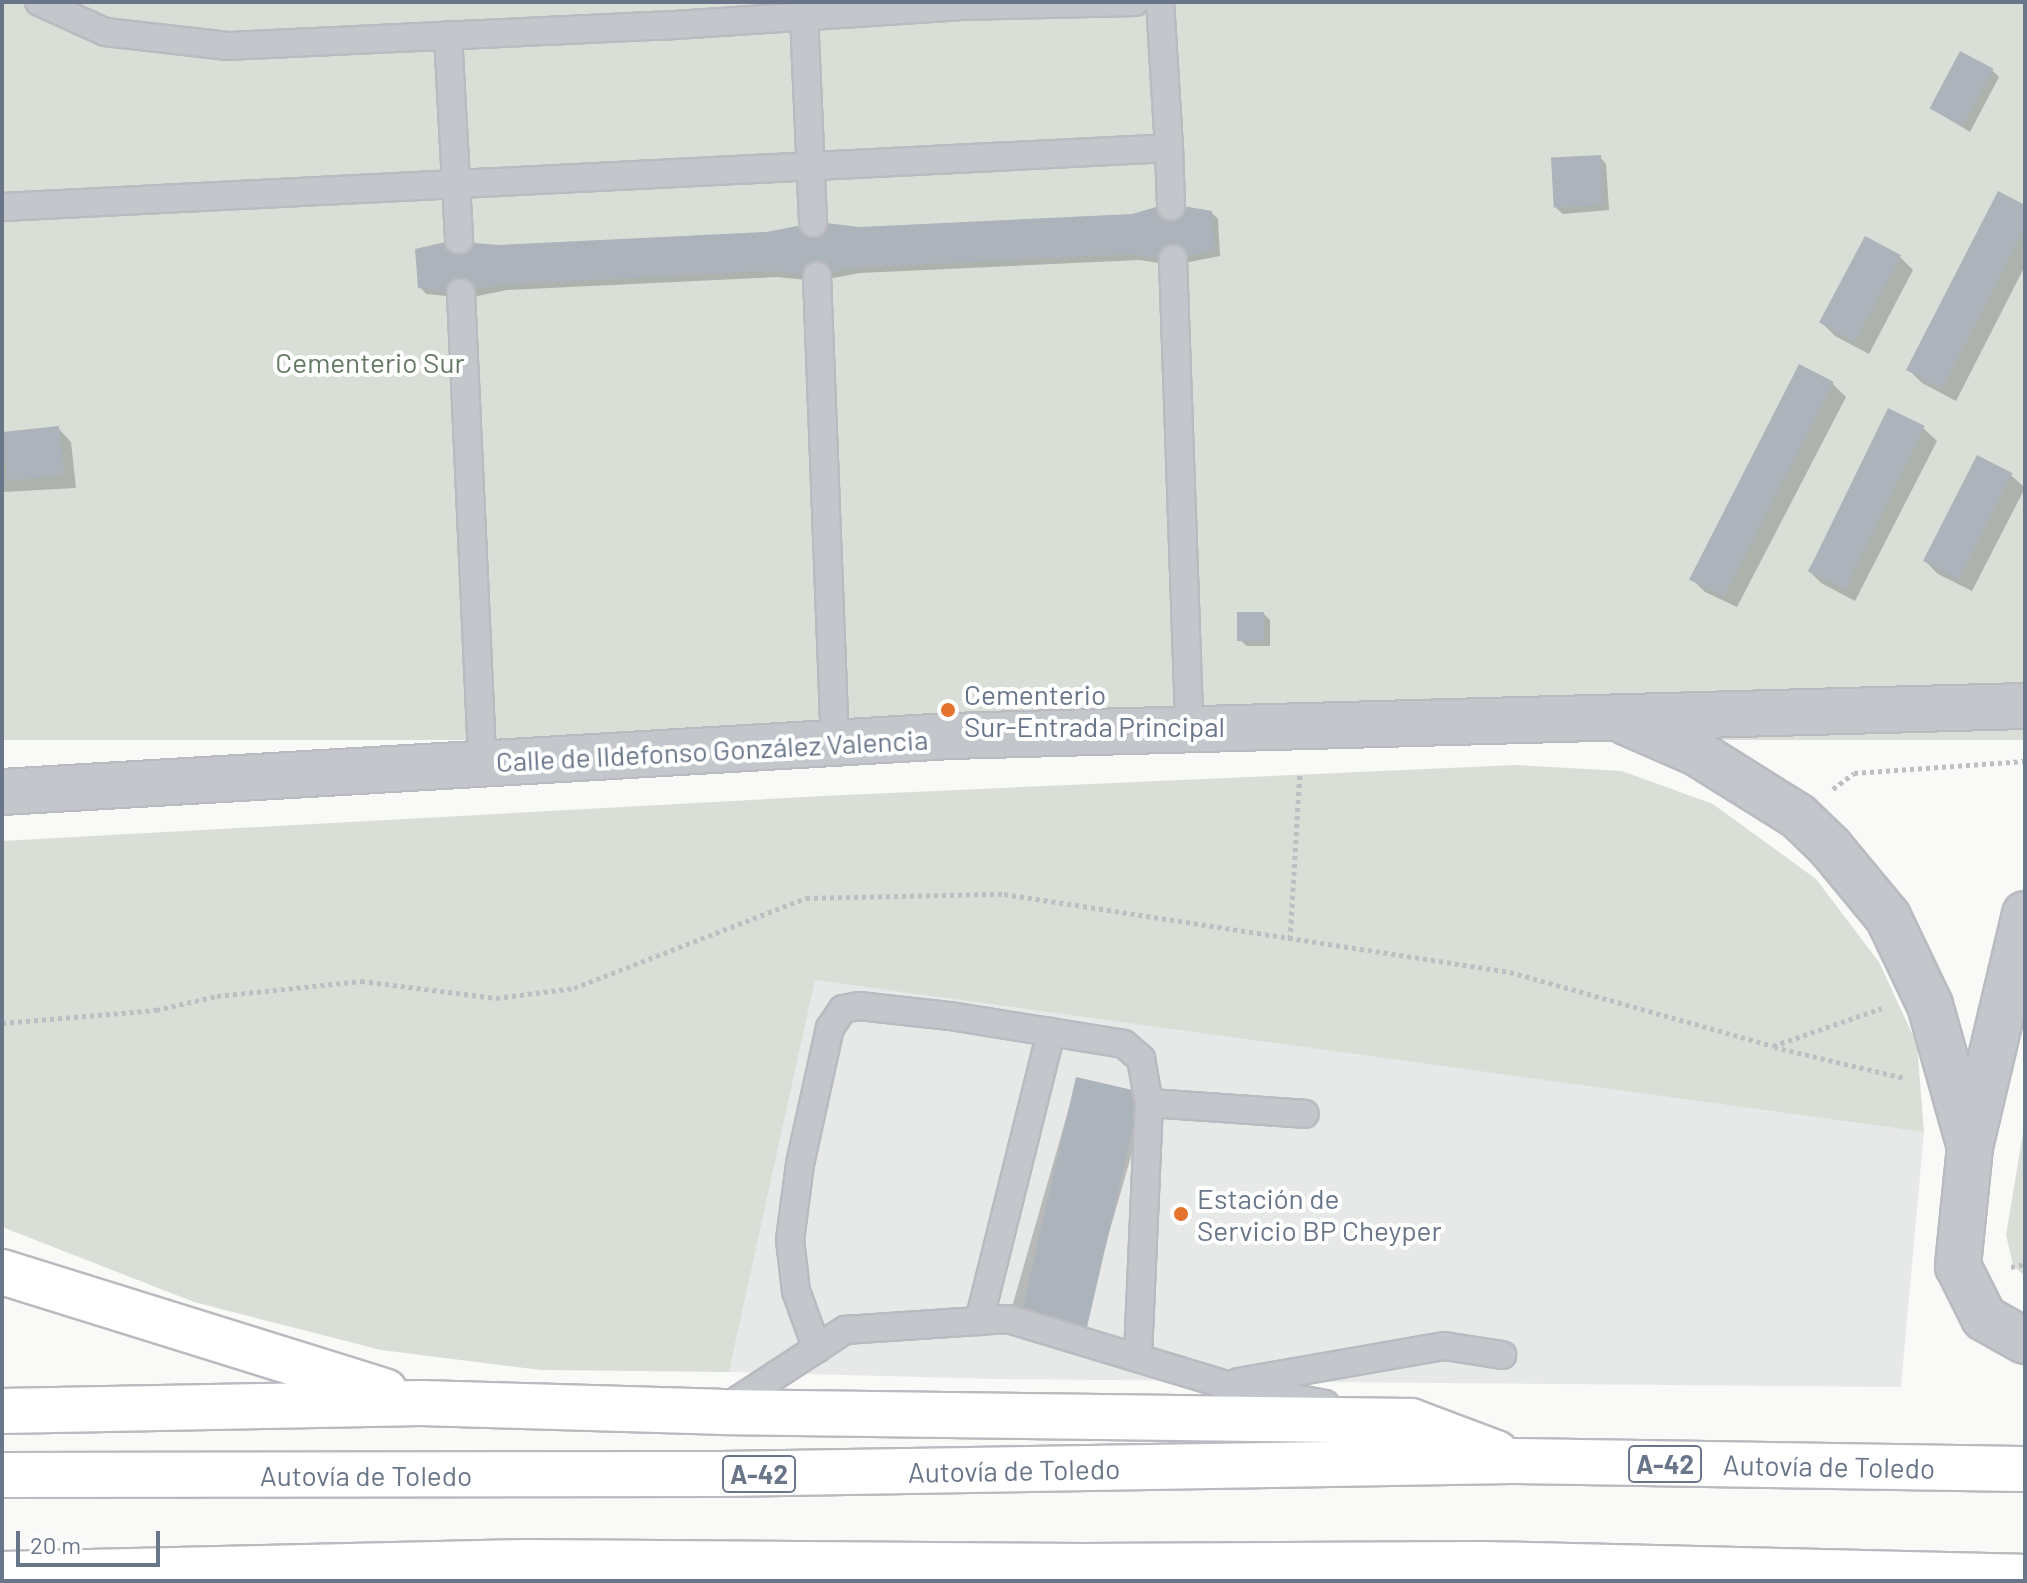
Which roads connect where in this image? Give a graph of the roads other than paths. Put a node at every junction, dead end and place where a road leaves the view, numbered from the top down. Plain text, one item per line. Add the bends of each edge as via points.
1 (39, 2) edge
2 (1135, 2) edge
3 (1160, 2) edge
4 (958, 4) edge
5 (802, 6) edge
6 (659, 14) edge
7 (448, 35) junction
8 (1169, 148) junction
9 (809, 166) junction
10 (457, 184) junction
11 (1171, 206) dead end
12 (2, 207) edge
13 (813, 223) dead end
14 (459, 240) dead end
15 (1173, 259) dead end
16 (817, 276) dead end
17 (461, 293) dead end
18 (2025, 706) edge
19 (1614, 717) junction
20 (1189, 727) junction
21 (835, 741) junction
22 (482, 763) junction
23 (2, 792) edge
24 (2025, 914) edge
25 (1051, 1032) junction
26 (1149, 1103) junction
27 (1305, 1114) dead end
28 (1970, 1147) junction
29 (2, 1272) edge
30 (979, 1321) junction
31 (2025, 1341) edge
32 (817, 1349) junction
33 (1502, 1355) dead end
34 (1138, 1358) junction
35 (1223, 1384) junction
36 (421, 1403) junction
37 (2, 1411) edge
38 (719, 1412) junction
39 (1411, 1421) junction
40 (1517, 1461) junction
41 (2025, 1469) edge
42 (2, 1475) edge
43 (524, 1562) junction
44 (2, 1574) edge
45 (2025, 1577) edge
46 (412, 1581) edge

1 - 7 lane via 105,32 228,46
2 - 4 lane
3 - 8 lane
4 - 5 lane
5 - 6 lane
5 - 9 lane
6 - 7 lane
7 - 10 lane
8 - 9 lane
8 - 11 lane
9 - 10 lane
9 - 13 lane
10 - 12 lane
10 - 14 lane
15 - 20 lane
16 - 21 lane
17 - 22 lane
18 - 19 street, Calle de Ildefonso González Valencia
19 - 20 street, Calle de Ildefonso González Valencia
19 - 28 street, Calle de Ildefonso González Valencia via 1697,753 1798,816 1888,917 1930,1005
20 - 21 street, Calle de Ildefonso González Valencia
21 - 22 street, Calle de Ildefonso González Valencia
22 - 23 street, Calle de Ildefonso González Valencia
24 - 28 street
25 - 26 lane via 1124,1044 1141,1059
25 - 30 lane
25 - 32 lane via 859,1006 843,1009 830,1028 800,1164 790,1240 796,1291
26 - 27 lane
26 - 34 lane
28 - 31 street via 1958,1266 1984,1318
29 - 36 highway
30 - 32 lane via 845,1330
30 - 34 lane via 1008,1319
32 - 38 lane
33 - 35 lane via 1444,1346
34 - 35 lane
35 - 39 lane
36 - 37 highway
36 - 38 highway
38 - 39 highway
39 - 40 highway
40 - 41 highway, Autovía de Toledo / A-42
40 - 42 highway, Autovía de Toledo / A-42 via 722,1474
43 - 44 highway
43 - 45 highway via 1483,1564
43 - 46 highway

